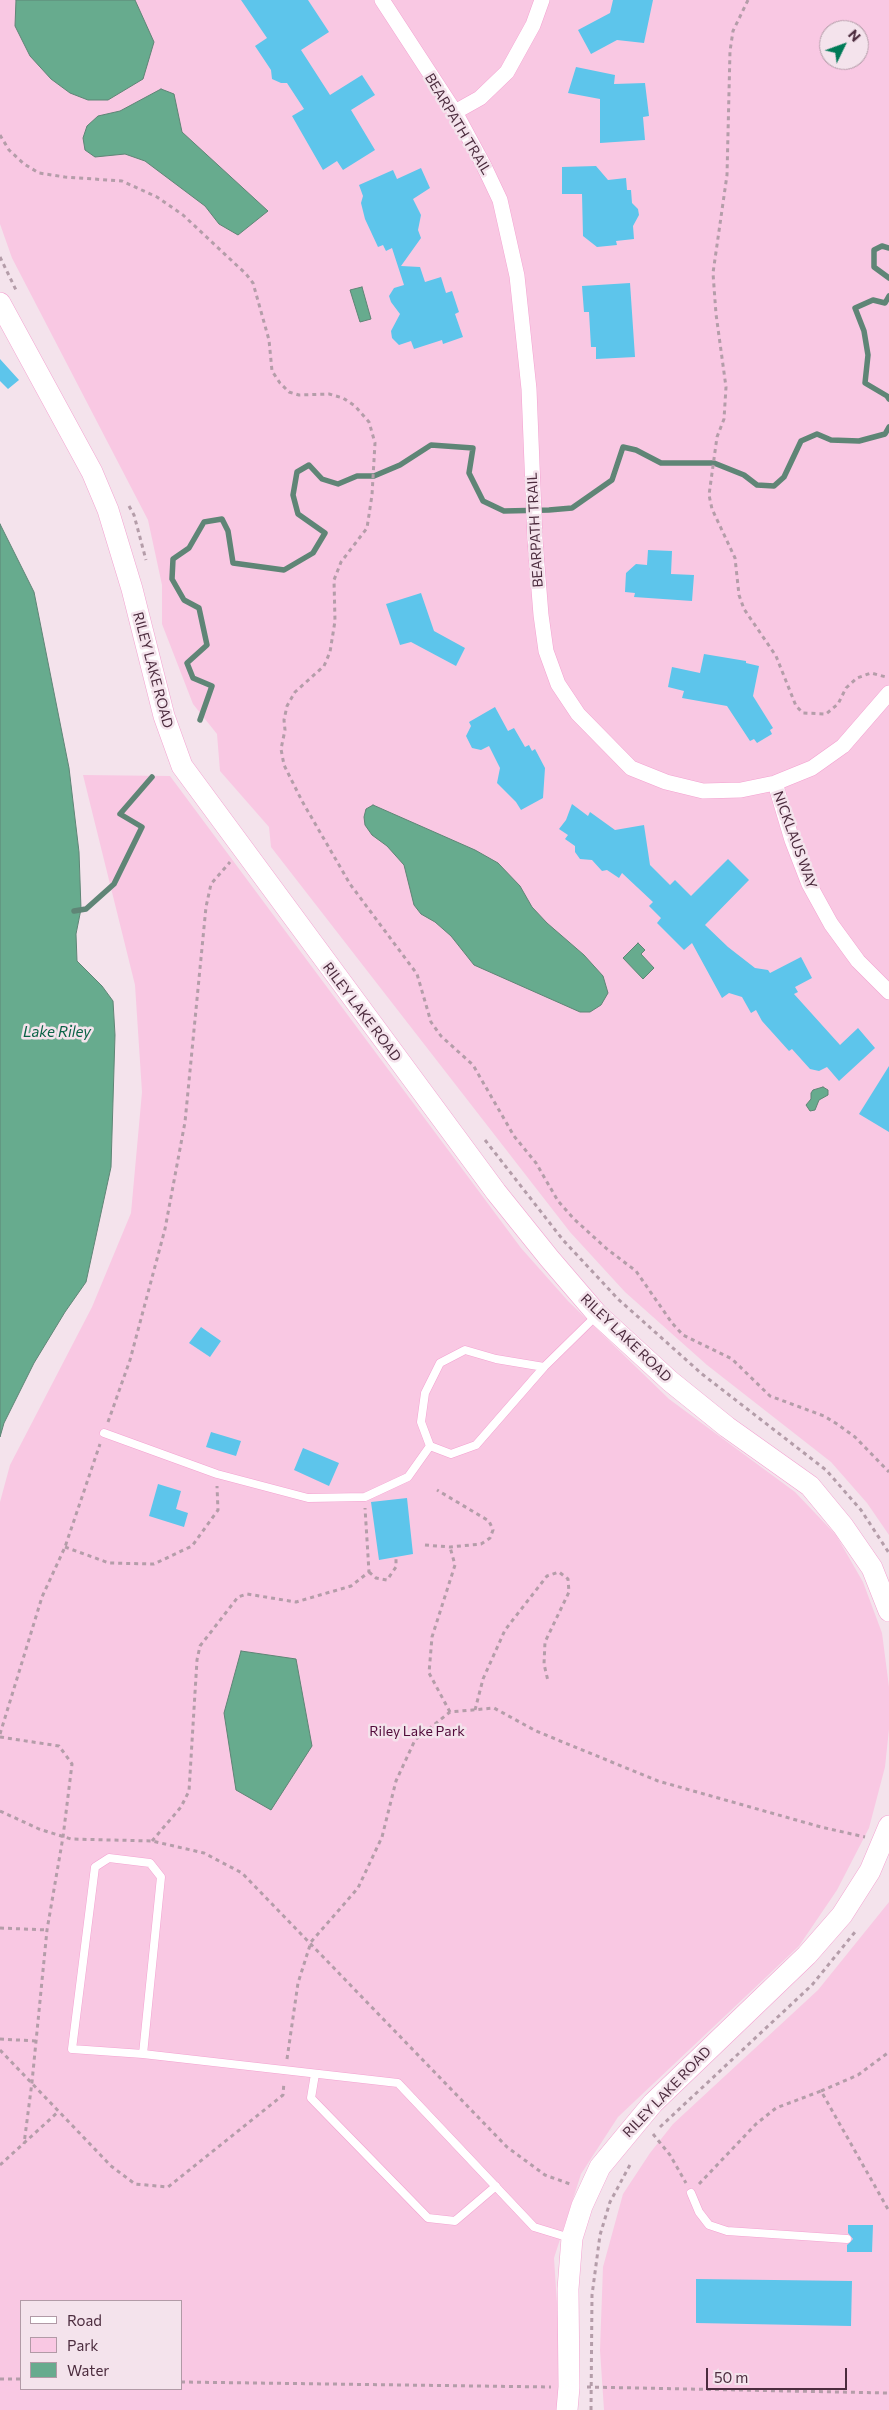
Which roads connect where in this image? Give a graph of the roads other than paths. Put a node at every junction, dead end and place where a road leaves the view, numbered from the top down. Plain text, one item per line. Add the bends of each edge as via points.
1 (382, 0) edge
2 (542, 0) edge
3 (455, 112) junction
4 (0, 303) edge
5 (889, 693) edge
6 (774, 783) junction
7 (889, 992) edge
8 (597, 1314) junction
9 (544, 1367) junction
10 (104, 1433) road end
11 (430, 1446) junction
12 (889, 1611) edge
13 (886, 1834) edge
14 (143, 2054) junction
15 (315, 2074) junction
16 (496, 2186) junction
17 (691, 2193) road end
18 (572, 2238) junction
19 (848, 2239) dead end
20 (567, 2410) edge

1 - 3 street, BEARPATH TRAIL
2 - 3 street via 533,25 506,72 480,98
3 - 6 street, BEARPATH TRAIL via 500,200 517,276 529,389 541,615 546,651 558,684 602,742 631,768 666,782 703,791 741,790
4 - 8 street, RILEY LAKE ROAD via 92,472 108,510 164,716 182,766 496,1192
5 - 6 street, BEARPATH TRAIL via 843,746 812,768
6 - 7 street, NICKLAUS WAY via 809,884 831,924 858,961
8 - 9 lane
8 - 12 street, RILEY LAKE ROAD via 670,1381 727,1427 810,1486 872,1568
9 - 11 lane via 476,1444 451,1454
9 - 11 lane via 465,1350 440,1363 425,1393 421,1422
10 - 11 lane via 216,1474 308,1498 365,1497 408,1477
13 - 18 street, RILEY LAKE ROAD via 870,1871 842,1915 807,1955 653,2103 600,2167
14 - 14 lane via 162,1877 150,1863 109,1858 95,1868 72,2049
14 - 15 lane
15 - 16 lane via 398,2083
15 - 16 lane via 311,2098 428,2218 455,2221
16 - 18 lane via 534,2227
17 - 19 lane via 710,2225 726,2231
18 - 20 street, RILEY LAKE ROAD via 568,2289

